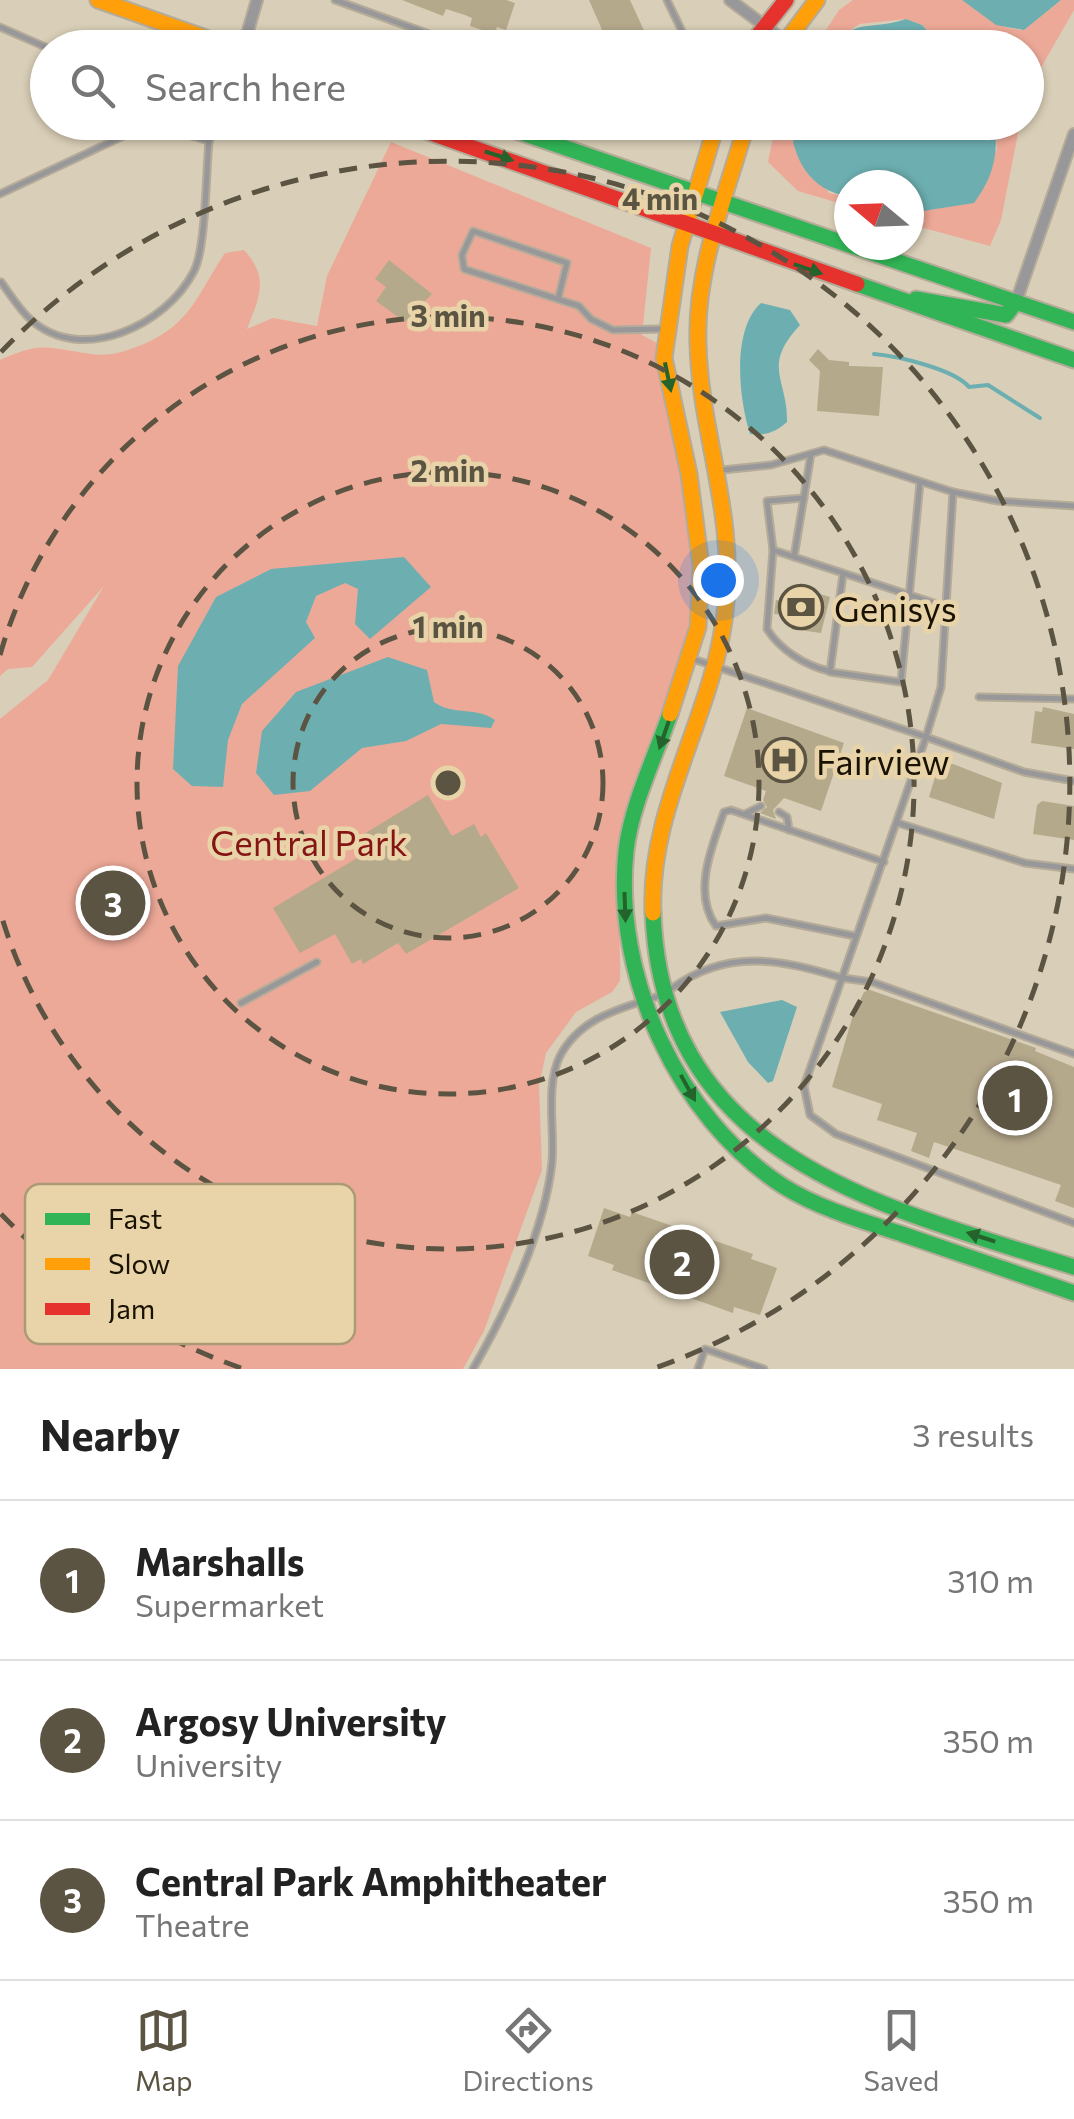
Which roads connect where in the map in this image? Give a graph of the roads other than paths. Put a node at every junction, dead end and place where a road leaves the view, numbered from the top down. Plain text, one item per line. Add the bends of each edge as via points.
1 (98, 0) edge
2 (257, 0) edge
3 (336, 0) edge
4 (667, 0) edge
5 (730, 0) edge
6 (786, 0) edge
7 (817, 0) edge
8 (764, 27) junction
9 (0, 28) edge
10 (183, 30) edge
11 (248, 30) edge
12 (418, 30) edge
13 (681, 30) edge
14 (762, 30) edge
15 (767, 30) edge
16 (795, 30) edge
17 (30, 40) edge
18 (1074, 137) edge
19 (113, 140) edge
20 (206, 140) edge
21 (450, 140) edge
22 (543, 140) edge
23 (711, 140) edge
24 (742, 140) edge
25 (209, 141) joint
26 (695, 192) junction
27 (0, 194) edge
28 (725, 202) junction
29 (686, 224) junction
30 (716, 235) junction
31 (1, 282) edge
32 (888, 296) junction
33 (558, 299) junction
34 (1016, 302) junction
35 (1074, 322) edge
36 (668, 329) junction
37 (1074, 360) edge
38 (812, 454) junction
39 (719, 470) junction
40 (920, 482) junction
41 (953, 492) junction
42 (804, 498) junction
43 (1074, 506) edge
44 (772, 550) junction
45 (794, 557) junction
46 (843, 574) junction
47 (912, 597) junction
48 (946, 607) junction
49 (689, 658) junction
50 (718, 665) junction
51 (830, 672) junction
52 (979, 696) dead end
53 (1074, 699) edge
54 (926, 737) junction
55 (1074, 781) edge
56 (761, 806) dead end
57 (779, 812) dead end
58 (745, 814) junction
59 (898, 823) junction
60 (789, 830) junction
61 (884, 862) junction
62 (1074, 869) edge
63 (855, 936) junction
64 (317, 962) dead end
65 (842, 978) junction
66 (665, 994) junction
67 (646, 1000) junction
68 (241, 1003) dead end
69 (1074, 1054) edge
70 (1074, 1224) edge
71 (1074, 1267) edge
72 (1074, 1293) edge
73 (474, 1369) edge
74 (698, 1369) edge
75 (764, 1369) edge

1 - 10 street
2 - 11 street
3 - 12 lane
4 - 13 lane
5 - 8 street
6 - 8 street
7 - 16 street
8 - 14 street
8 - 15 street
9 - 17 lane
18 - 34 street
19 - 27 lane
20 - 25 lane
21 -> 29 street
22 - 26 street
23 - 26 street
24 - 28 street
25 - 31 lane via 196,268 178,294 136,330 68,336 32,321
26 - 28 street
26 - 29 street
28 - 30 street
28 - 34 street
29 - 30 street
29 - 36 street
30 -> 32 street
30 - 39 street via 698,323 703,396
32 - 34 street via 1006,315
32 - 37 street
33 - 33 lane via 567,263 473,231 462,255 464,269
33 - 36 lane via 613,330
34 - 35 street
36 -> 49 street via 664,358 701,566 698,628
38 - 39 lane
38 - 40 lane via 824,450
38 - 42 lane
39 - 50 street via 726,608
40 - 41 lane
40 - 47 lane
41 - 43 lane
41 - 48 lane
42 - 44 lane via 767,501
42 - 45 lane
44 - 45 lane
44 - 51 lane via 767,629 805,662
45 - 46 lane
46 - 47 lane
46 - 51 lane
47 - 48 lane
47 - 51 lane via 901,682
48 - 54 lane via 941,687
49 - 50 lane
49 -> 67 street via 626,847 623,911
50 - 54 lane
50 - 66 street via 655,860 652,926
52 - 53 lane
54 - 55 lane via 1024,772
54 - 59 lane
56 - 58 lane
57 - 60 lane
58 - 60 lane
58 - 63 lane via 724,812 709,854 706,913 716,926 766,918
59 - 61 lane
59 - 62 lane via 1026,863
60 - 61 lane
61 - 63 lane
63 - 65 lane
64 - 68 lane
65 - 66 lane via 758,958 694,972
65 - 69 lane via 872,982
65 - 70 lane via 804,1086 810,1115 836,1134
66 - 67 lane
71 -> 66 street via 849,1194 795,1163 731,1114 696,1070
67 -> 72 street via 658,1036 697,1104 783,1186 843,1214
67 - 73 lane via 597,1016 560,1057 552,1164 530,1246
74 - 75 lane via 705,1350

